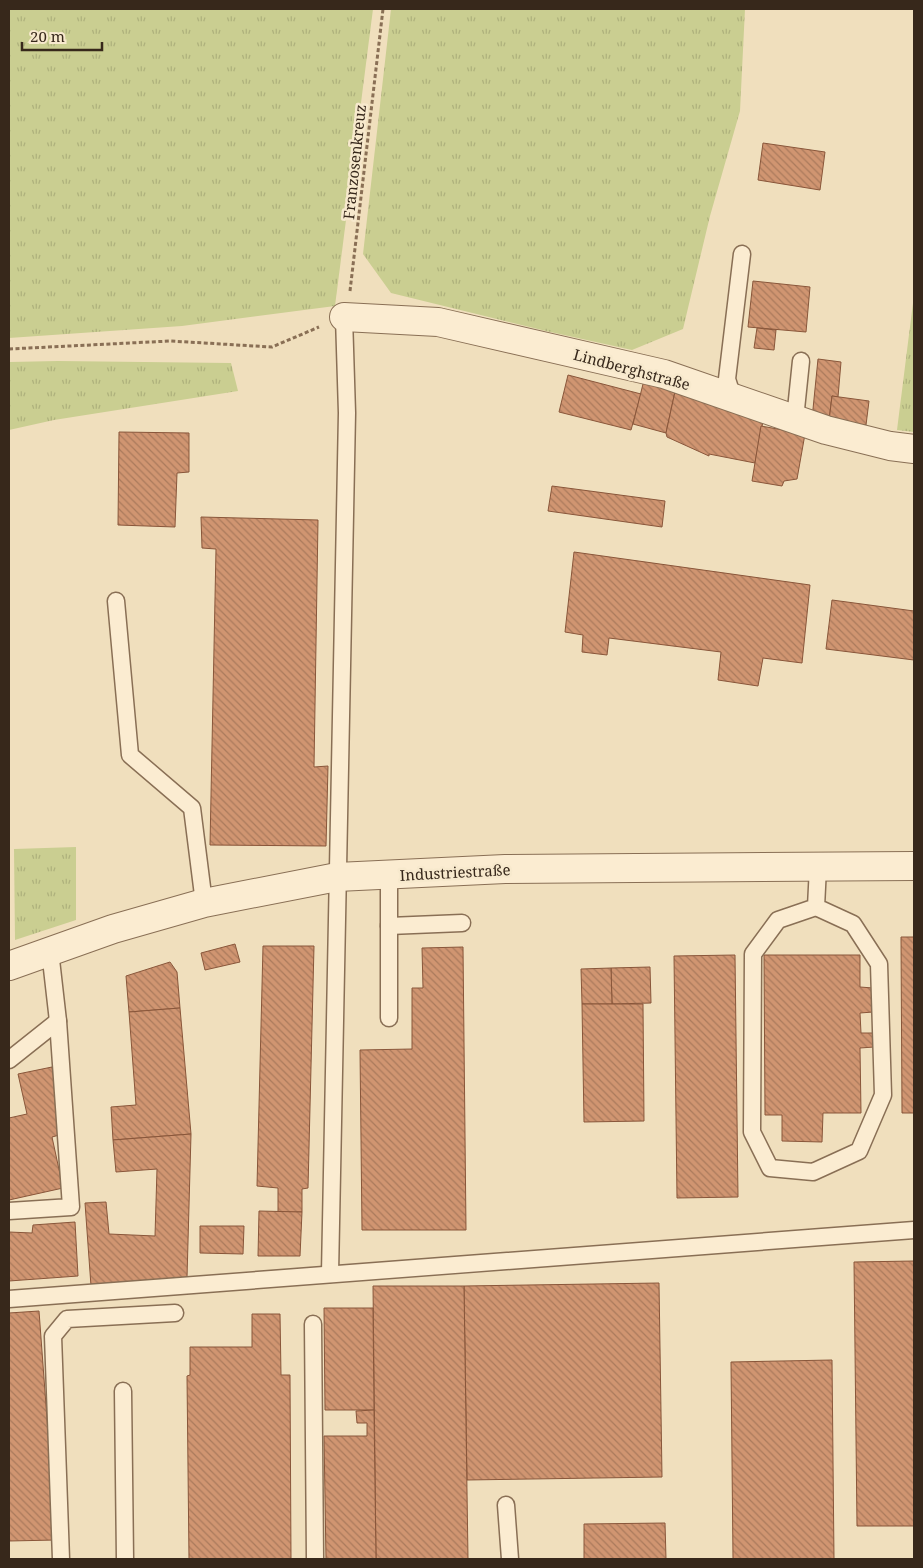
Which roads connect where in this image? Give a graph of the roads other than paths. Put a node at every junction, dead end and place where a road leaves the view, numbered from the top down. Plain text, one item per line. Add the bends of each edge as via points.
1 (742, 254) dead end
2 (344, 317) joint
3 (801, 361) dead end
4 (733, 398) junction
5 (795, 419) junction
6 (914, 449) edge
7 (116, 601) dead end
8 (914, 866) edge
9 (818, 867) junction
10 (389, 875) junction
11 (337, 877) junction
12 (204, 903) junction
13 (816, 907) junction
14 (462, 922) dead end
15 (389, 926) junction
16 (50, 951) junction
17 (9, 966) edge
18 (389, 1018) dead end
19 (58, 1021) junction
20 (9, 1060) edge
21 (9, 1211) edge
22 (914, 1230) edge
23 (330, 1274) junction
24 (9, 1298) edge
25 (175, 1313) dead end
26 (314, 1324) dead end
27 (123, 1391) dead end
28 (506, 1505) dead end
29 (61, 1559) edge
30 (125, 1559) edge
31 (315, 1559) edge
32 (510, 1559) edge

1 - 4 lane via 727,378
2 - 4 street, Lindberghstraße via 438,322 664,374
2 - 11 lane via 347,412
3 - 5 lane
4 - 5 street, Lindberghstraße
5 - 6 street, Lindberghstraße via 826,430
7 - 12 lane via 130,755 192,808
8 - 9 street, Industriestraße
9 - 10 street, Industriestraße via 505,869
9 - 13 lane
10 - 11 street, Industriestraße
10 - 15 lane
11 - 12 street, Industriestraße
11 - 23 lane
12 - 16 street, Industriestraße
13 - 13 lane via 778,920 753,954 752,1132 770,1168 813,1172 859,1151 883,1095 879,964 853,924
14 - 15 lane
15 - 18 lane
16 - 17 street, Industriestraße
16 - 19 lane
19 - 20 lane
19 - 21 lane via 72,1207
22 - 23 lane
23 - 24 lane
25 - 29 lane via 67,1319 53,1336
26 - 31 lane
27 - 30 lane
28 - 32 lane

